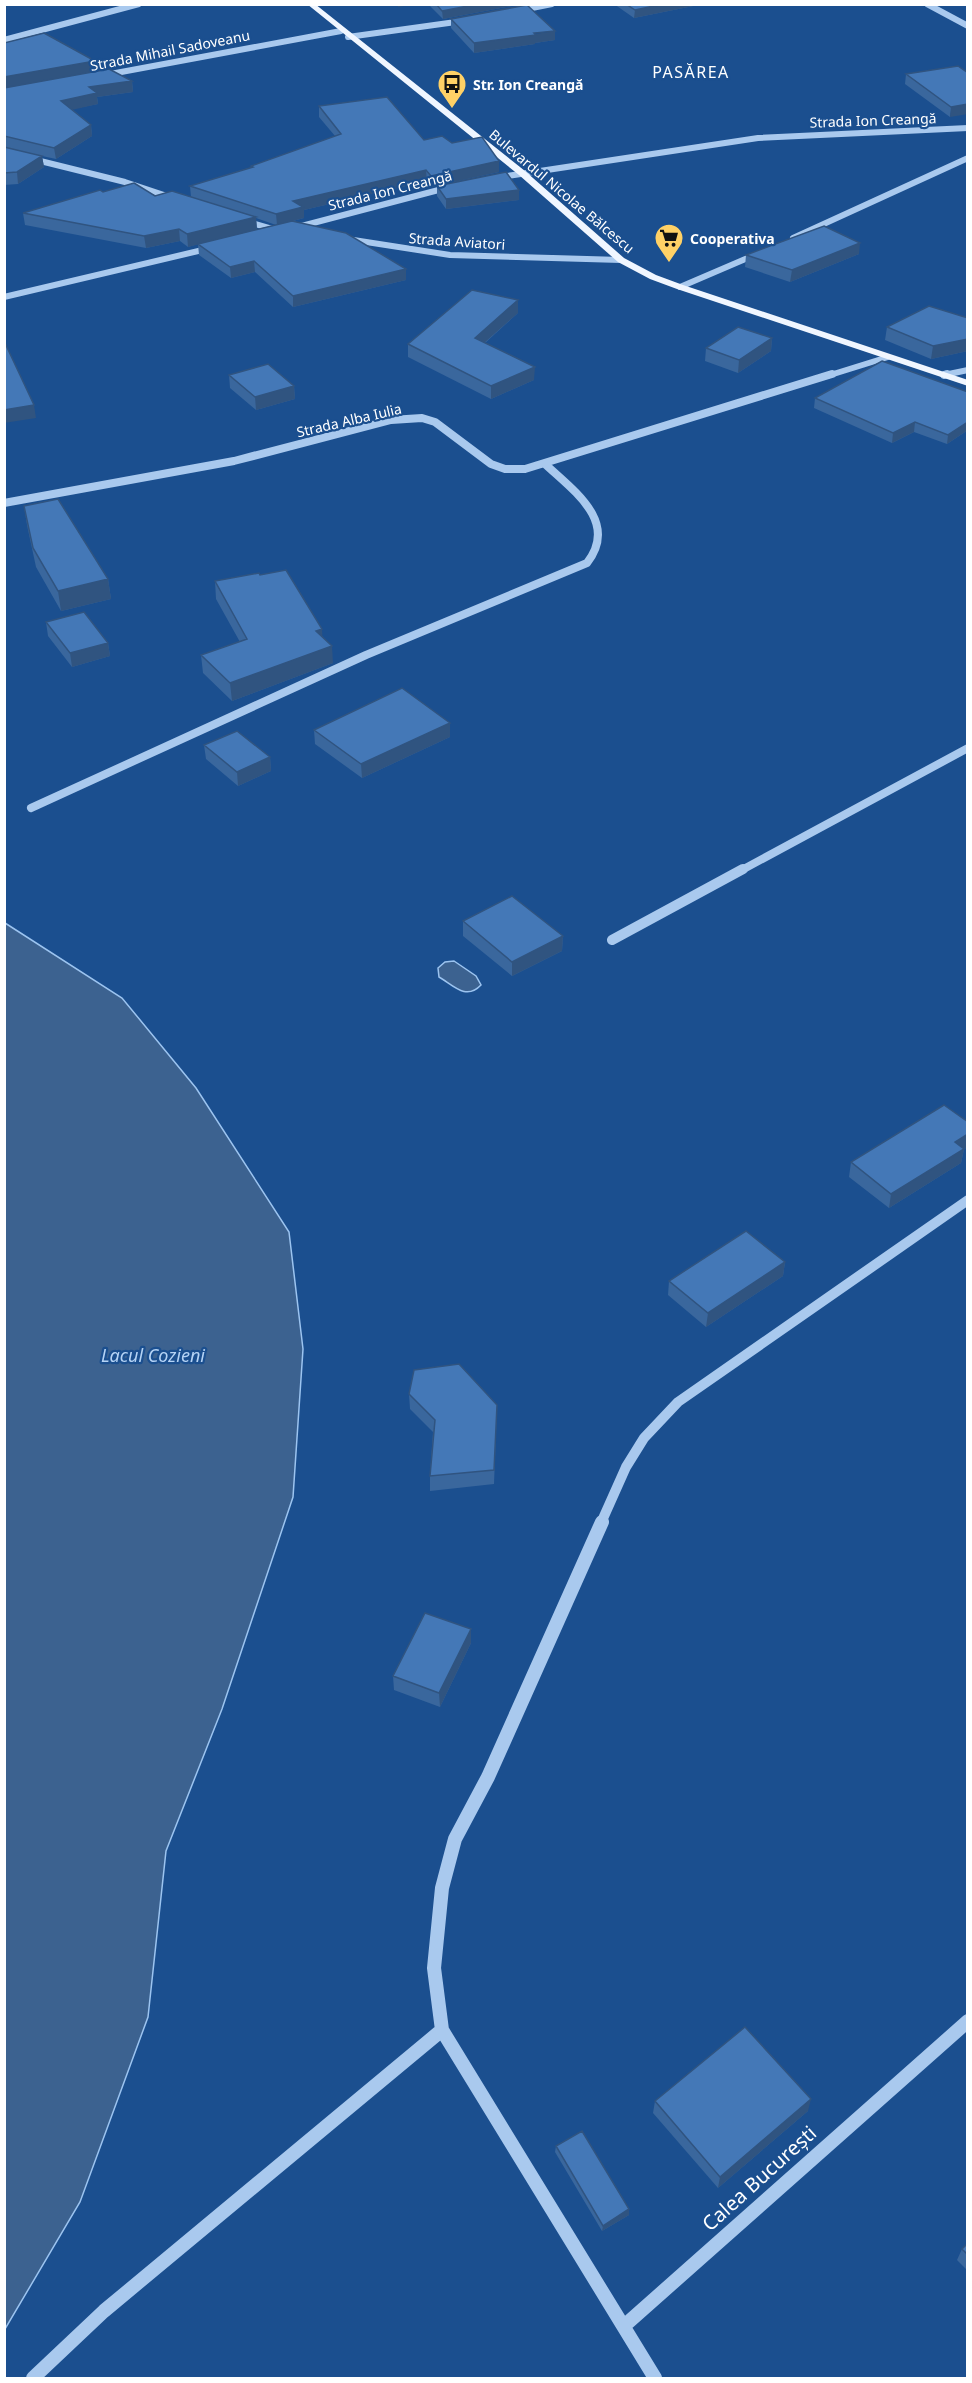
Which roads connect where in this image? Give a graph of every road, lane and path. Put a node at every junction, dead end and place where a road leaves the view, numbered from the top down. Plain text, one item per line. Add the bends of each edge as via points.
1 (140, 4) edge
2 (310, 4) edge
3 (552, 4) edge
4 (927, 4) edge
5 (508, 12) edge
6 (475, 18) edge
7 (966, 24) edge
8 (340, 30) junction
9 (348, 37) junction
10 (4, 40) edge
11 (96, 76) edge
12 (968, 128) edge
13 (4, 152) edge
14 (968, 158) edge
15 (522, 173) junction
16 (482, 180) edge
17 (462, 184) edge
18 (180, 200) edge
19 (235, 218) edge
20 (293, 228) junction
21 (279, 232) junction
22 (314, 232) edge
23 (267, 234) edge
24 (334, 236) edge
25 (785, 242) edge
26 (222, 245) edge
27 (764, 251) edge
28 (621, 260) junction
29 (680, 287) junction
30 (4, 297) edge
31 (888, 357) junction
32 (968, 370) edge
33 (944, 375) junction
34 (968, 382) edge
35 (545, 464) junction
36 (4, 503) edge
37 (968, 748) edge
38 (31, 808) dead end
39 (612, 940) dead end
40 (968, 1200) edge
41 (968, 2021) edge
42 (442, 2030) junction
43 (624, 2326) junction
44 (33, 2379) edge
45 (655, 2379) edge

1 - 10 street
2 - 8 main road, Bulevardul Nicolae Bălcescu
3 - 5 street
4 - 7 street
6 - 9 street
8 - 9 main road, Bulevardul Nicolae Bălcescu
8 - 11 street, Strada Mihail Sadoveanu
9 - 15 main road, Bulevardul Nicolae Bălcescu
12 - 15 street, Strada Ion Creangă via 758,138
13 - 18 street
14 - 25 street
15 - 16 street, Strada Ion Creangă
15 - 28 main road, Bulevardul Nicolae Bălcescu
17 - 20 street, Strada Ion Creangă
19 - 21 street
20 - 21 street, Strada Ion Creangă
20 - 22 street
21 - 23 street, Strada Ion Creangă
24 - 28 street, Strada Aviatori via 450,255
26 - 30 street
27 - 29 street
28 - 29 main road, Bulevardul Nicolae Bălcescu
29 - 31 main road, Bulevardul Nicolae Bălcescu
31 - 33 main road, Bulevardul Nicolae Bălcescu
31 - 35 street, Strada Alba Iulia
32 - 33 street
33 - 34 main road, Bulevardul Nicolae Bălcescu
35 - 36 street, Strada Alba Iulia via 521,470 501,469 435,422 407,418 234,461
35 - 38 street via 588,508 599,526 602,543 587,563 366,655
37 - 39 street
40 - 42 street via 678,1402 644,1438 626,1467 497,1756 455,1839 442,1888 434,1968
41 - 43 street, Calea București
42 - 43 street
42 - 44 street via 104,2311
43 - 45 street

